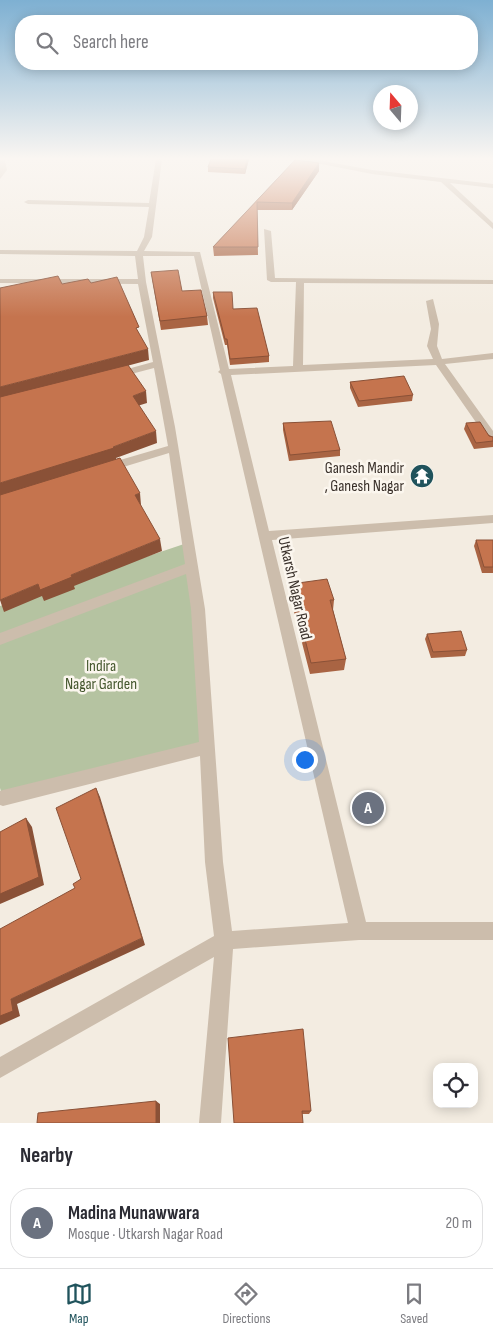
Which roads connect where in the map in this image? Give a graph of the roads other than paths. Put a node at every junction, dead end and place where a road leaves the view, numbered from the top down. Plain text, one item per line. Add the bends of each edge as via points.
1 (151, 211) edge
2 (476, 211) edge
3 (493, 227) edge
4 (267, 231) dead end
5 (0, 252) edge
6 (139, 254) junction
7 (0, 280) edge
8 (300, 280) junction
9 (142, 282) junction
10 (493, 282) edge
11 (430, 301) dead end
12 (493, 356) edge
13 (439, 362) junction
14 (158, 364) junction
15 (298, 369) junction
16 (224, 372) junction
17 (102, 379) edge
18 (493, 439) edge
19 (173, 448) junction
20 (100, 470) edge
21 (493, 519) edge
22 (265, 536) junction
23 (191, 567) junction
24 (0, 638) edge
25 (205, 748) junction
26 (1, 795) edge
27 (493, 930) edge
28 (359, 931) junction
29 (224, 941) junction
30 (0, 1068) edge
31 (210, 1123) edge

1 - 6 street via 148,237
2 - 3 street
4 - 8 street via 271,280
5 - 6 street
6 - 9 street
6 - 16 street, Utkarsh Nagar Road via 197,254
7 - 9 street
8 - 10 street
8 - 15 street
9 - 14 street
11 - 13 street via 435,319 432,346
12 - 13 street
13 - 15 street
13 - 18 street
14 - 17 street
14 - 19 street
15 - 16 street
16 - 22 street, Utkarsh Nagar Road
19 - 20 street
19 - 23 street
21 - 22 street
22 - 28 street, Utkarsh Nagar Road
23 - 24 street
23 - 25 street via 198,609
25 - 26 street
25 - 29 street
27 - 28 street
28 - 29 street
29 - 30 street
29 - 31 street

